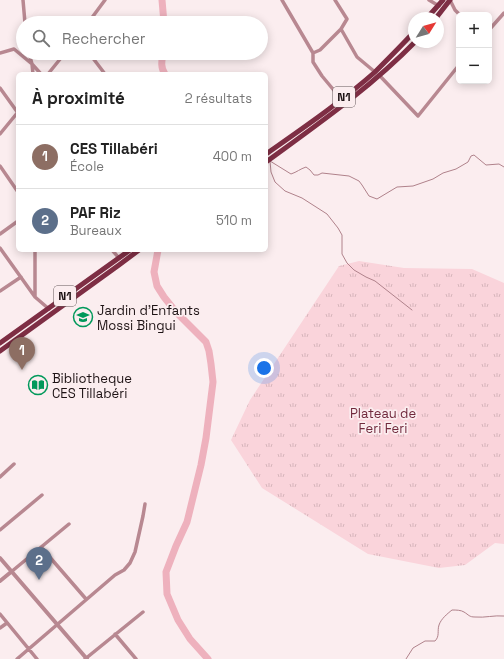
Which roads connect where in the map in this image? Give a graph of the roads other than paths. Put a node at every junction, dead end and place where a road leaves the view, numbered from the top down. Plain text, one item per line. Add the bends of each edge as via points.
1 (23, 0) edge
2 (105, 0) edge
3 (282, 0) edge
4 (335, 0) edge
5 (429, 0) edge
6 (443, 0) edge
7 (450, 0) edge
8 (438, 5) junction
9 (443, 9) junction
10 (432, 12) edge
11 (441, 12) edge
12 (457, 12) edge
13 (504, 13) edge
14 (24, 16) edge
15 (93, 16) edge
16 (492, 27) edge
17 (341, 30) junction
18 (408, 38) edge
19 (409, 48) edge
20 (16, 51) edge
21 (0, 53) edge
22 (313, 53) junction
23 (27, 60) edge
24 (31, 60) edge
25 (59, 60) edge
26 (94, 60) edge
27 (32, 64) junction
28 (456, 70) edge
29 (33, 72) edge
30 (39, 72) edge
31 (50, 72) edge
32 (103, 72) edge
33 (374, 72) junction
34 (380, 76) junction
35 (0, 88) edge
36 (341, 100) junction
37 (345, 104) junction
38 (16, 109) edge
39 (16, 114) edge
40 (0, 134) edge
41 (268, 153) edge
42 (268, 161) edge
43 (0, 166) edge
44 (16, 189) edge
45 (16, 222) edge
46 (0, 234) edge
47 (0, 248) edge
48 (35, 252) edge
49 (114, 252) edge
50 (127, 252) edge
51 (136, 252) edge
52 (119, 258) junction
53 (21, 277) junction
54 (0, 291) edge
55 (35, 297) junction
56 (48, 308) junction
57 (52, 313) junction
58 (0, 343) edge
59 (0, 351) edge
60 (14, 464) dead end
61 (0, 477) edge
62 (42, 495) dead end
63 (145, 504) dead end
64 (69, 524) dead end
65 (0, 530) edge
66 (41, 547) junction
67 (0, 558) edge
68 (11, 572) junction
69 (0, 581) edge
70 (86, 599) junction
71 (143, 612) dead end
72 (0, 614) edge
73 (7, 623) junction
74 (57, 624) junction
75 (0, 628) edge
76 (116, 634) junction
77 (29, 649) junction
78 (16, 659) edge
79 (37, 659) edge
80 (86, 659) edge
81 (136, 659) edge

1 - 14 street
2 - 15 street
3 - 22 street
4 - 17 street via 347,19
5 - 8 street
6 - 8 main road
7 - 9 main road
7 - 12 street
8 - 9 street
8 - 10 main road
9 - 11 main road
13 - 16 street
17 - 22 street via 320,50
17 - 33 street via 357,57
18 - 33 main road, N1
19 - 34 main road, N1
20 - 21 street
22 - 36 street via 313,62
23 - 27 street
24 - 27 street
25 - 31 street
26 - 32 street
27 - 29 street
27 - 30 street
28 - 34 street via 418,116
33 - 36 main road, N1
34 - 37 main road, N1
35 - 38 street
36 - 37 street
36 - 41 main road, N1
37 - 42 main road, N1
39 - 40 street
43 - 44 street
45 - 46 street
47 - 53 street
48 - 55 street
49 - 52 street
50 - 52 main road, N1
51 - 57 main road, N1
52 - 56 main road, N1
53 - 54 street
53 - 55 street
55 - 56 street
56 - 57 street
56 - 58 main road, N1
57 - 59 main road, N1
60 - 61 street
62 - 65 street
63 - 70 street via 135,552 130,563
64 - 66 street
66 - 68 street
66 - 70 street
67 - 68 street
68 - 69 street
68 - 74 street
70 - 74 street
71 - 76 street
72 - 73 street
73 - 75 street
73 - 77 street
74 - 77 street
74 - 80 street
76 - 80 street
76 - 81 street
77 - 78 street
77 - 79 street

